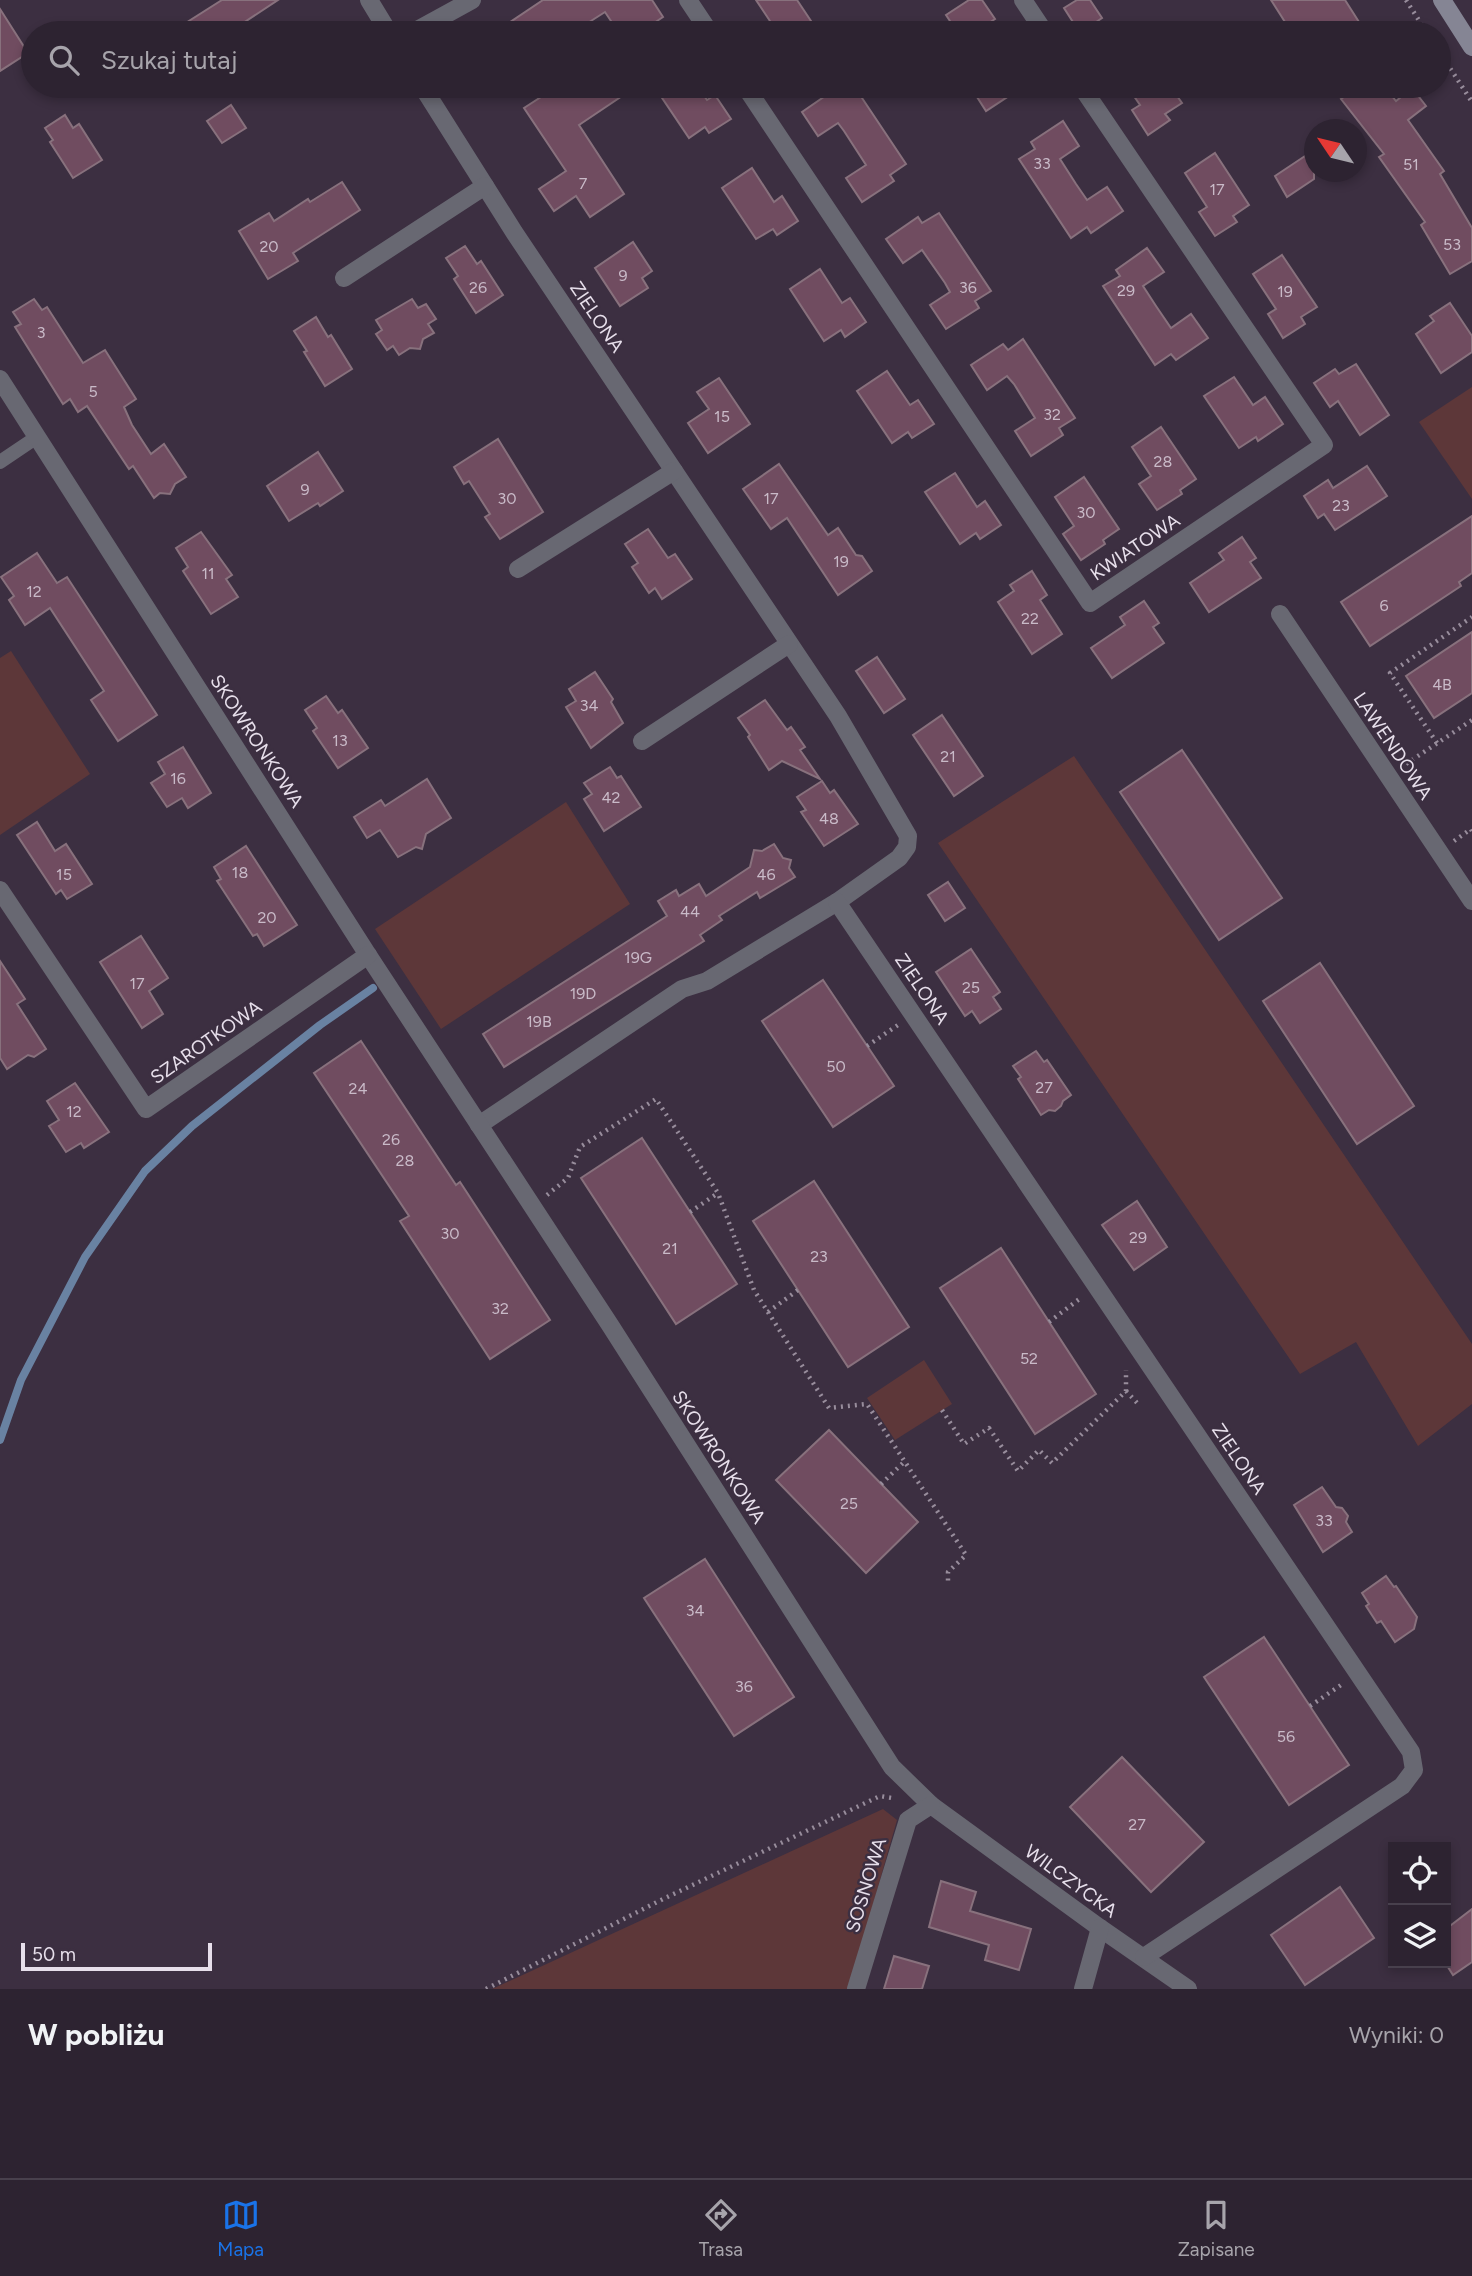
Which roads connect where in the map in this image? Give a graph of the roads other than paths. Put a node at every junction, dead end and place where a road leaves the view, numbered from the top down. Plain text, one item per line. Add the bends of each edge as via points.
1 (369, 0) edge
2 (472, 0) edge
3 (688, 0) edge
4 (1023, 0) edge
5 (1441, 0) edge
6 (382, 21) edge
7 (434, 21) edge
8 (702, 21) edge
9 (1037, 21) edge
10 (1472, 47) edge
11 (430, 98) edge
12 (753, 98) edge
13 (1089, 98) edge
14 (485, 186) junction
15 (344, 278) dead end
16 (0, 379) edge
17 (37, 437) junction
18 (0, 462) edge
19 (674, 471) junction
20 (518, 569) dead end
21 (1280, 614) dead end
22 (789, 644) junction
23 (642, 741) dead end
24 (0, 890) edge
25 (1472, 901) edge
26 (837, 902) junction
27 (368, 955) junction
28 (479, 1125) junction
29 (931, 1805) junction
30 (1100, 1928) junction
31 (1144, 1957) junction
32 (856, 1989) edge
33 (1083, 1989) edge
34 (1188, 1989) edge

1 - 6 street
2 - 7 street
3 - 8 street
4 - 9 street
5 - 10 street
11 - 14 street, ZIELONA
12 - 13 street, KWIATOWA via 1090,603 1324,445
14 - 15 street
14 - 19 street, ZIELONA
16 - 17 street, SKOWRONKOWA
17 - 18 lane
17 - 27 street, SKOWRONKOWA
19 - 20 street
19 - 22 street, ZIELONA
21 - 25 street, LAWENDOWA
22 - 23 street
22 - 26 street, ZIELONA via 838,716 908,836 899,858
24 - 27 street, SZAROTKOWA via 146,1109
26 - 28 street, ZIELONA via 707,981 682,989
26 - 31 street, ZIELONA via 1090,1292 1411,1752 1413,1770 1402,1786
27 - 28 street, SKOWRONKOWA
28 - 29 street, SKOWRONKOWA via 892,1767
29 - 30 street, WILCZYCKA
29 - 32 street, SOSNOWA via 908,1820
30 - 31 street, WILCZYCKA
30 - 33 street
31 - 34 street, WILCZYCKA

